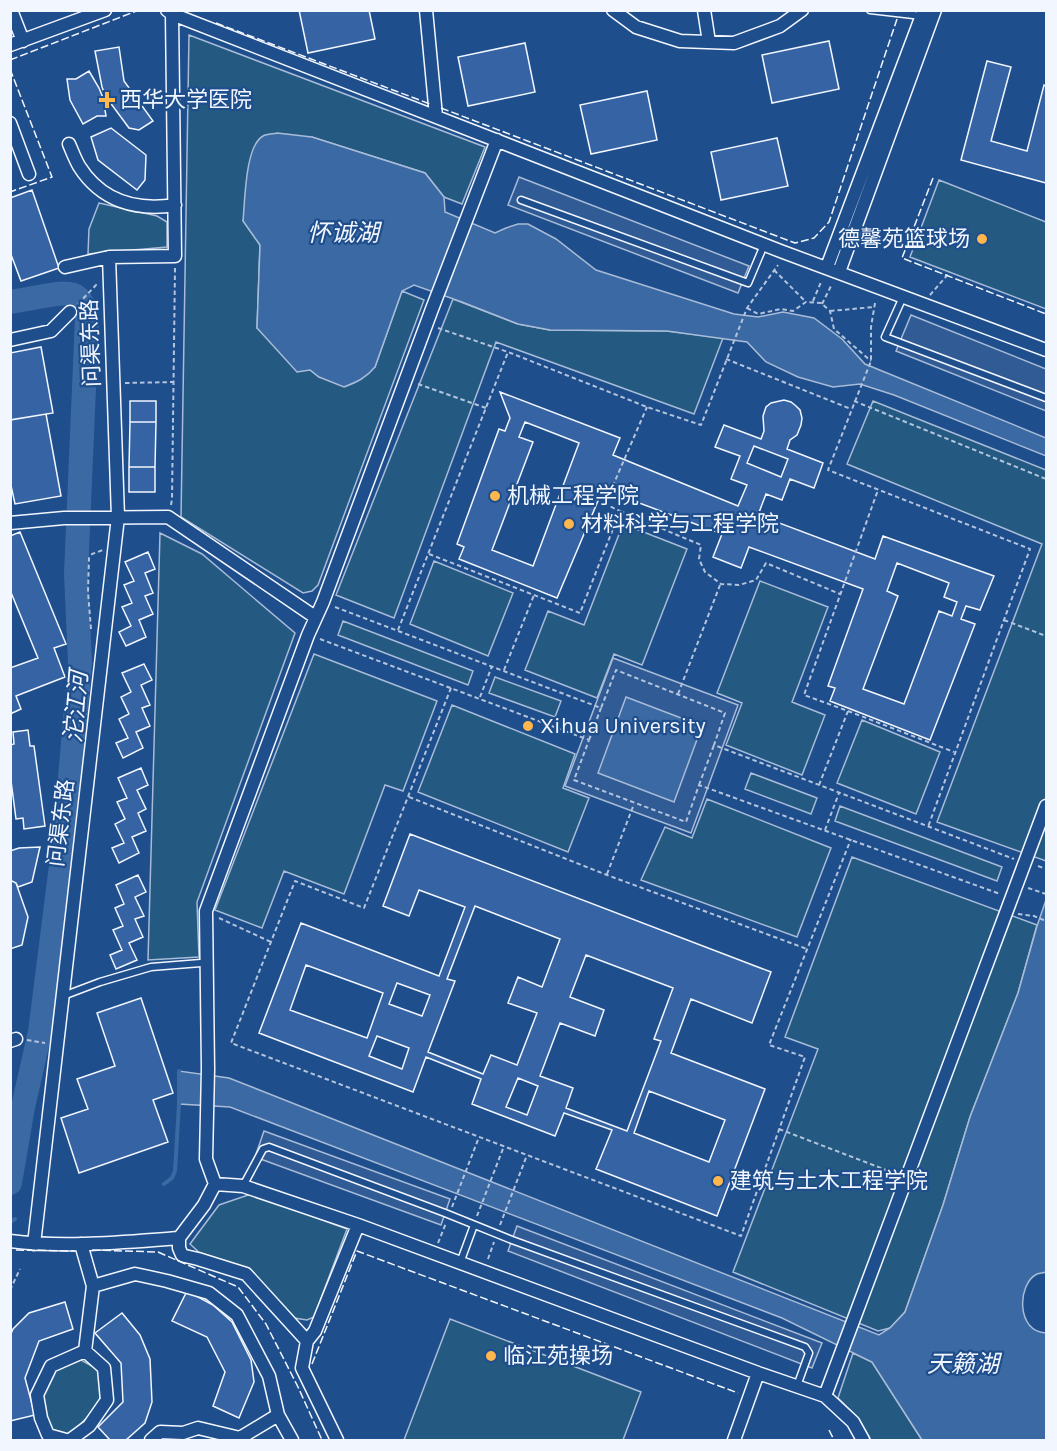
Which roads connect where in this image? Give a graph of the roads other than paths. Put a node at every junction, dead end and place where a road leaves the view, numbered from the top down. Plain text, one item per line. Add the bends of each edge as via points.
1 (11, 10) edge
2 (105, 10) edge
3 (426, 10) edge
4 (613, 10) edge
5 (704, 10) edge
6 (802, 10) edge
7 (870, 10) edge
8 (935, 10) edge
9 (173, 11) edge
10 (923, 13) edge
11 (72, 16) edge
12 (23, 41) junction
13 (709, 42) junction
14 (10, 45) edge
15 (436, 116) junction
16 (10, 123) edge
17 (497, 140) junction
18 (69, 144) dead end
19 (29, 174) dead end
20 (520, 200) dead end
21 (174, 205) junction
22 (765, 244) junction
23 (109, 257) junction
24 (65, 267) dead end
25 (833, 270) junction
26 (903, 297) junction
27 (70, 312) road end
28 (10, 340) edge
29 (1047, 351) edge
30 (1047, 398) edge
31 (115, 517) junction
32 (10, 523) edge
33 (315, 617) junction
34 (1047, 806) edge
35 (201, 963) dead end
36 (62, 996) junction
37 (215, 1184) junction
38 (243, 1186) junction
39 (474, 1225) junction
40 (358, 1226) junction
41 (179, 1238) junction
42 (12, 1242) edge
43 (34, 1244) junction
44 (81, 1244) junction
45 (460, 1264) junction
46 (93, 1286) junction
47 (307, 1341) junction
48 (85, 1351) junction
49 (758, 1373) junction
50 (797, 1386) junction
51 (825, 1396) junction
52 (278, 1415) junction
53 (182, 1437) edge
54 (240, 1439) edge
55 (68, 1440) edge
56 (151, 1440) edge
57 (292, 1440) edge
58 (337, 1440) edge
59 (734, 1440) edge
60 (863, 1440) edge

1 - 12 street
2 - 11 street
3 - 15 street
4 - 13 street via 636,27 680,41
5 - 13 street
6 - 13 street via 780,26 734,43
7 - 10 lane
8 - 25 street
9 - 15 street
9 - 21 street
10 - 25 street
11 - 12 street
12 - 14 street
15 - 17 street
16 - 19 street
17 - 22 street
17 - 33 street
18 - 21 street via 92,183 112,197 147,207
20 - 22 lane via 748,283
21 - 23 street via 175,256
22 - 25 street
23 - 24 street
23 - 31 street, 问渠东路
25 - 26 street
26 - 29 street
26 - 30 lane via 885,337
27 - 28 street via 51,331
31 - 32 street
31 - 33 street via 168,517
31 - 36 street, 问渠东路
33 - 37 street via 206,911 206,1159
34 - 51 street
35 - 36 lane via 151,967
36 - 43 street, 问渠东路
37 - 38 street
37 - 41 street
38 - 39 lane via 263,1149 269,1147
38 - 40 street
39 - 45 lane
39 - 50 lane via 805,1347 809,1353
40 - 45 street
40 - 47 street via 315,1331
41 - 44 street
41 - 47 street via 182,1255 246,1274
42 - 43 street
43 - 44 street
44 - 46 street
45 - 49 street
46 - 48 street
46 - 52 street via 135,1274 209,1293 237,1315 269,1376
47 - 58 street via 302,1368
48 - 55 street via 104,1368 107,1400 89,1426
48 - 55 street via 51,1366 37,1395 48,1435
49 - 50 street
49 - 59 street
50 - 51 street
51 - 60 street via 853,1422
52 - 54 street
52 - 57 street
53 - 54 street via 198,1428
53 - 56 street via 160,1432

